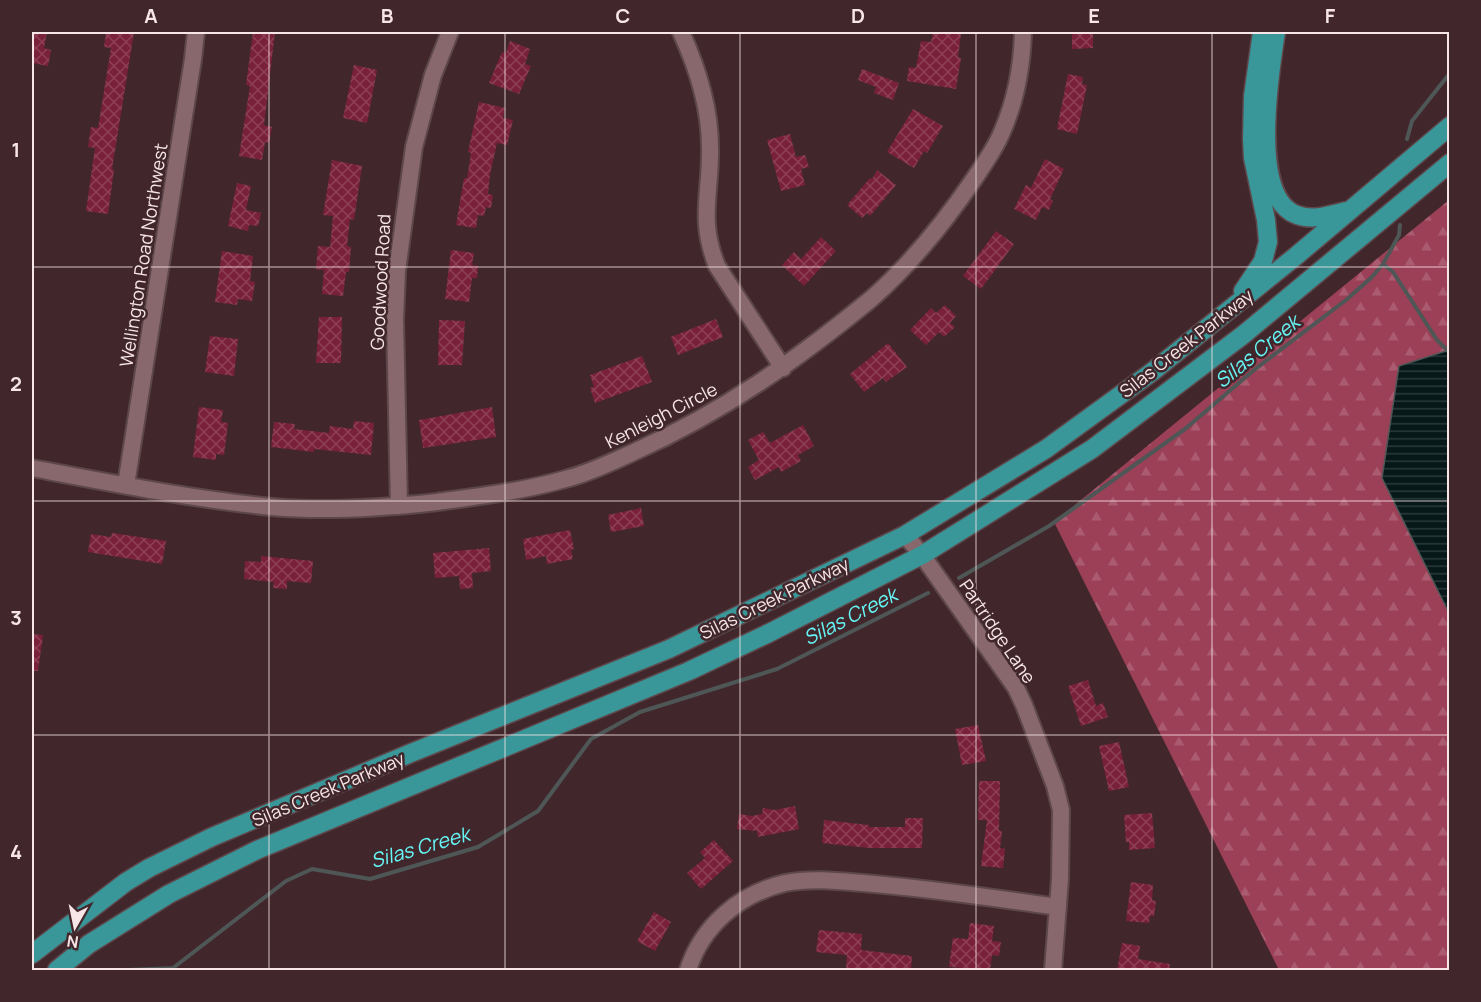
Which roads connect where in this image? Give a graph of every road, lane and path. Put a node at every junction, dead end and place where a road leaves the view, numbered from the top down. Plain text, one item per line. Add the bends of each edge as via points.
1 (196, 32) edge
2 (450, 32) edge
3 (681, 32) edge
4 (1023, 32) edge
5 (1262, 32) edge
6 (1276, 32) edge
7 (1449, 126) edge
8 (1449, 163) edge
9 (1351, 209) junction
10 (1231, 308) junction
11 (783, 368) junction
12 (32, 468) edge
13 (126, 485) junction
14 (399, 506) junction
15 (905, 535) junction
16 (922, 555) junction
17 (1058, 907) junction
18 (32, 954) edge
19 (57, 970) edge
20 (688, 970) edge
21 (1053, 970) edge

1 - 13 street, Wellington Road Northwest
2 - 14 street, Goodwood Road via 433,75 414,147 397,271 394,320
3 - 11 street via 698,77 710,131 705,213 710,249
4 - 11 street, Kenleigh Circle via 1017,87 1009,115 993,151 958,202 901,271
5 - 10 main road via 1252,139 1268,242 1263,261
6 - 9 main road via 1265,124 1276,196 1294,214 1308,218
7 - 9 main road, Silas Creek Parkway
8 - 16 main road, Silas Creek Parkway via 1243,335 1092,448
9 - 10 main road, Silas Creek Parkway
10 - 15 main road, Silas Creek Parkway via 1152,372 1046,449
11 - 14 street, Kenleigh Circle via 711,413 600,468 529,489
12 - 13 street, Kenleigh Circle
13 - 14 street, Kenleigh Circle via 273,507
15 - 16 street, Partridge Lane
15 - 18 main road, Silas Creek Parkway via 669,649 212,837 126,882
16 - 17 street, Partridge Lane via 992,652 1024,705 1055,786 1060,810
16 - 19 main road, Silas Creek Parkway via 689,671 257,850 169,894 88,944
17 - 20 street via 890,885 786,883 750,897 715,922 693,954
17 - 21 street, Partridge Lane

